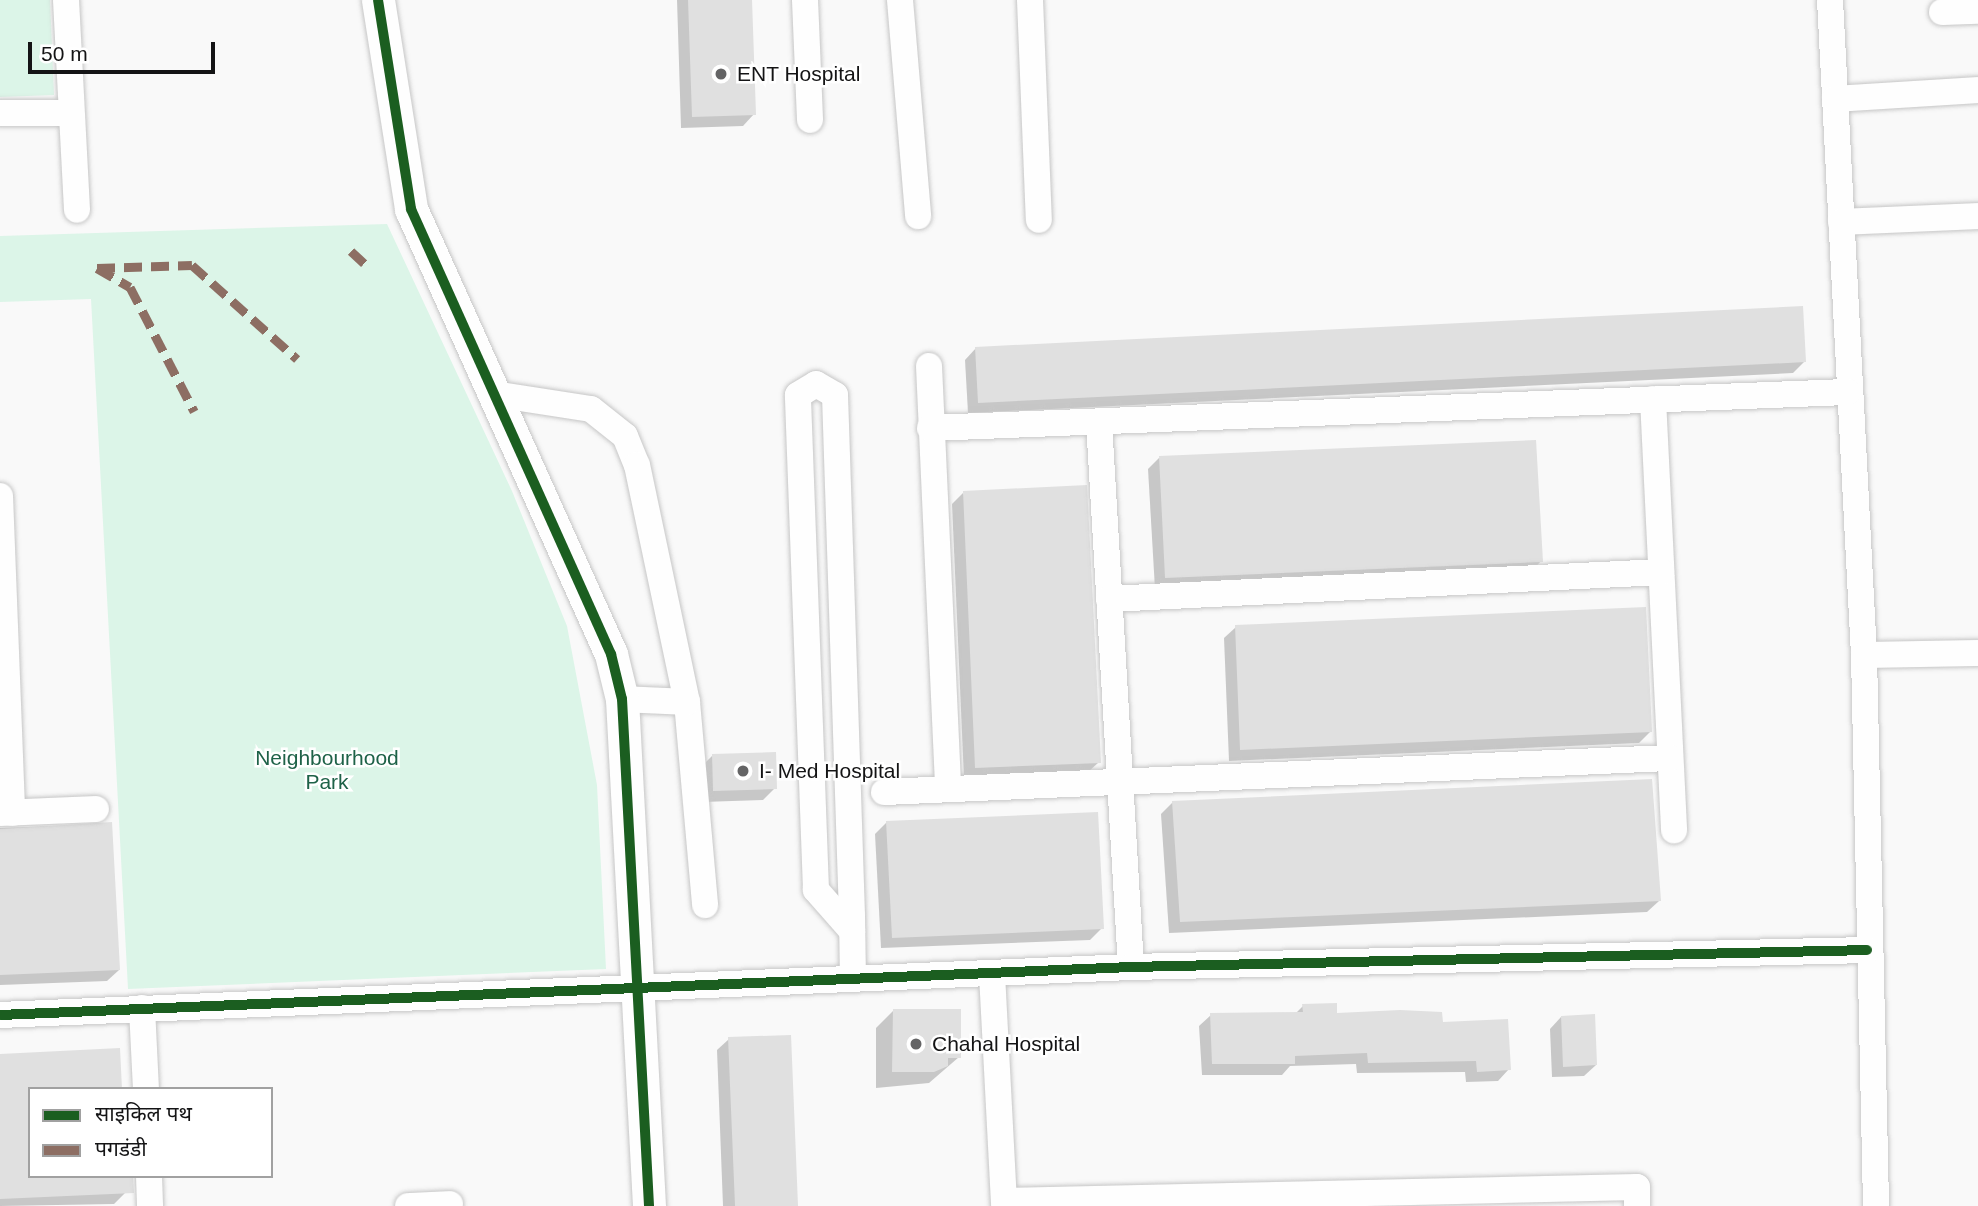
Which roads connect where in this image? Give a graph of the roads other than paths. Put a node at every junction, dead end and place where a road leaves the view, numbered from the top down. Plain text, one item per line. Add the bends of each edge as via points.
1 (66, 0) edge
2 (378, 0) edge
3 (805, 0) edge
4 (900, 0) edge
5 (1030, 0) edge
6 (1830, 0) edge
7 (1978, 11) edge
8 (1942, 12) dead end
9 (1978, 90) edge
10 (1835, 99) junction
11 (0, 113) edge
12 (70, 113) junction
13 (810, 120) dead end
14 (77, 210) dead end
15 (918, 216) dead end
16 (1978, 216) edge
17 (1039, 220) dead end
18 (1841, 222) junction
19 (929, 366) dead end
20 (1847, 392) junction
21 (494, 394) junction
22 (1653, 399) junction
23 (1099, 422) junction
24 (930, 428) junction
25 (0, 496) edge
26 (1661, 572) junction
27 (1109, 599) junction
28 (1978, 653) edge
29 (1864, 655) junction
30 (622, 699) junction
31 (687, 702) junction
32 (1670, 758) junction
33 (1120, 780) junction
34 (948, 788) junction
35 (884, 792) dead end
36 (96, 809) dead end
37 (6, 813) edge
38 (1674, 830) dead end
39 (705, 905) dead end
40 (852, 931) junction
41 (1867, 950) junction
42 (1131, 967) junction
43 (992, 974) junction
44 (853, 979) junction
45 (641, 988) junction
46 (142, 1008) junction
47 (0, 1015) edge
48 (146, 1087) edge
49 (149, 1178) edge
50 (1004, 1203) edge
51 (450, 1204) dead end
52 (150, 1206) edge
53 (408, 1206) edge
54 (649, 1206) edge
55 (1637, 1206) edge
56 (1876, 1206) edge

1 - 12 street
2 - 21 street via 411,209
3 - 13 street
4 - 15 street
5 - 17 street
6 - 10 street
7 - 8 street
9 - 10 street
10 - 18 street
11 - 12 street
12 - 14 street
16 - 18 street
18 - 20 street
19 - 24 street
20 - 22 street
20 - 29 street
21 - 30 street via 611,654
21 - 31 street via 590,409 625,436 637,465
22 - 23 street
22 - 26 street
23 - 24 street
23 - 27 street
24 - 34 street
25 - 37 street
26 - 27 street
26 - 32 street
27 - 33 street
28 - 29 street
29 - 41 street
30 - 31 street
30 - 45 street
31 - 39 street
32 - 33 street
32 - 38 street
33 - 34 street
33 - 42 street
34 - 35 street
36 - 37 street
40 - 40 street via 835,395 816,384 798,395 816,891
40 - 44 street
41 - 42 street
41 - 56 street
42 - 43 street
43 - 44 street
43 - 50 street
44 - 45 street
45 - 46 street
45 - 54 street
46 - 47 street
46 - 48 street
49 - 52 street
50 - 55 street via 1636,1187
51 - 53 street

